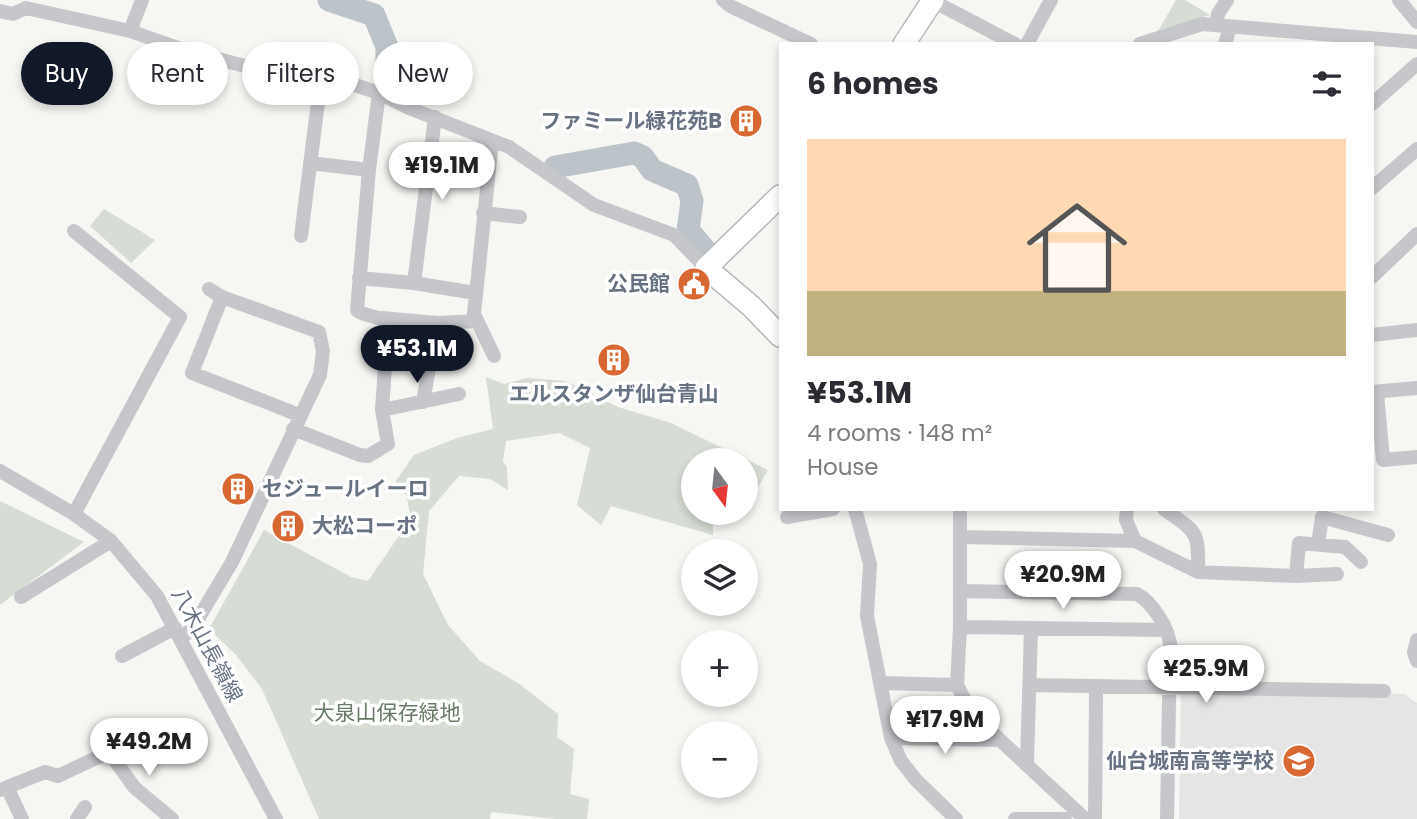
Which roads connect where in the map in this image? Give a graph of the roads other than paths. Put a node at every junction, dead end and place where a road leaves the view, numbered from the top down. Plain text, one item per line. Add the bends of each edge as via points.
1 (142, 0) edge
2 (932, 0) edge
3 (1051, 0) edge
4 (1227, 0) edge
5 (725, 1) edge
6 (1403, 1) edge
7 (28, 4) edge
8 (0, 11) edge
9 (1417, 22) edge
10 (1223, 26) junction
11 (130, 31) junction
12 (1345, 40) edge
13 (807, 42) edge
14 (905, 42) edge
15 (1011, 42) edge
16 (1028, 42) edge
17 (1146, 42) edge
18 (1226, 42) edge
19 (1417, 42) edge
20 (1417, 64) edge
21 (242, 65) edge
22 (1374, 102) edge
23 (318, 105) edge
24 (377, 105) edge
25 (407, 105) edge
26 (435, 117) junction
27 (492, 141) junction
28 (1417, 149) edge
29 (310, 163) junction
30 (369, 170) junction
31 (1374, 186) edge
32 (779, 201) edge
33 (483, 213) junction
34 (520, 217) dead end
35 (74, 231) dead end
36 (1417, 233) edge
37 (301, 236) dead end
38 (706, 268) junction
39 (1374, 274) edge
40 (359, 278) junction
41 (414, 283) junction
42 (475, 293) junction
43 (1417, 317) edge
44 (382, 318) junction
45 (477, 321) junction
46 (437, 323) junction
47 (1414, 330) edge
48 (779, 335) edge
49 (1374, 335) edge
50 (494, 356) dead end
51 (1417, 388) edge
52 (1374, 392) edge
53 (459, 394) dead end
54 (422, 402) junction
55 (383, 410) junction
56 (296, 422) junction
57 (1417, 457) edge
58 (0, 471) edge
59 (822, 511) edge
60 (856, 511) edge
61 (960, 511) edge
62 (1126, 511) edge
63 (1167, 511) edge
64 (74, 514) junction
65 (787, 517) dead end
66 (1388, 535) dead end
67 (961, 537) junction
68 (111, 541) junction
69 (1135, 541) junction
70 (1318, 544) junction
71 (1361, 562) dead end
72 (1198, 572) junction
73 (1337, 574) dead end
74 (1296, 576) junction
75 (960, 591) junction
76 (21, 597) dead end
77 (960, 628) junction
78 (1031, 628) junction
79 (1165, 630) junction
80 (178, 633) junction
81 (1417, 640) edge
82 (122, 656) dead end
83 (1417, 661) edge
84 (882, 683) junction
85 (957, 685) junction
86 (1030, 685) junction
87 (1096, 686) junction
88 (1169, 687) junction
89 (1384, 691) dead end
90 (891, 737) junction
91 (1000, 740) junction
92 (1027, 763) junction
93 (4, 788) edge
94 (22, 819) edge
95 (172, 819) edge
96 (276, 819) edge
97 (956, 819) edge
98 (1015, 819) edge
99 (1065, 819) edge
100 (1085, 819) edge
101 (1096, 819) edge
102 (1167, 819) edge

1 - 11 street
2 - 14 street
2 - 15 street
3 - 16 street
4 - 10 street via 1218,14
5 - 13 street
6 - 9 street
7 - 8 street via 13,14
7 - 11 street
10 - 12 street
10 - 17 street via 1202,24
10 - 18 street
11 - 21 street
12 - 19 street
20 - 22 street
23 - 29 street
24 - 30 street
25 - 26 street
26 - 27 street
26 - 41 street
27 - 33 street
27 - 38 street via 509,147 593,205 674,235
28 - 31 street
29 - 30 street
29 - 37 street
30 - 40 street
32 - 38 street
33 - 34 street
33 - 42 street
35 - 64 street via 180,317
36 - 39 street
38 - 48 street
40 - 41 street
40 - 44 street via 357,310
41 - 42 street
42 - 45 street
43 - 47 street
44 - 46 street
44 - 55 street via 388,324
45 - 46 street
45 - 50 street
46 - 54 street
47 - 49 street
51 - 52 street
52 - 57 street via 1383,460
53 - 54 street
54 - 55 street
55 - 56 street via 388,444 368,456
56 - 56 street via 320,375 323,351 319,332 215,293 192,373
56 - 80 street via 232,562 192,629
58 - 64 street, 八木山長嶺線
59 - 65 street
60 - 84 street via 870,564 867,616
61 - 67 street
62 - 69 street
63 - 72 street via 1195,531
64 - 68 street, 八木山長嶺線
66 - 70 street via 1322,517
67 - 69 street
67 - 75 street
68 - 76 street
68 - 80 street, 八木山長嶺線 via 157,596
69 - 72 street
70 - 71 street via 1345,547
70 - 74 street via 1299,543
72 - 74 street
73 - 74 street
75 - 77 street
75 - 79 street via 1137,594 1151,604
77 - 78 street
77 - 85 street
78 - 79 street
78 - 86 street
79 - 88 street via 1170,643
80 - 82 street
80 - 96 street, 八木山長嶺線
81 - 83 street
84 - 85 street
84 - 90 street
85 - 91 street via 972,714
86 - 87 street
86 - 92 street
87 - 88 street
87 - 101 street
88 - 89 street
88 - 102 street
90 - 91 street
90 - 97 street via 916,780
91 - 92 street
92 - 100 street
93 - 94 street
93 - 95 street via 45,772 58,776 109,752 134,787
98 - 99 street

